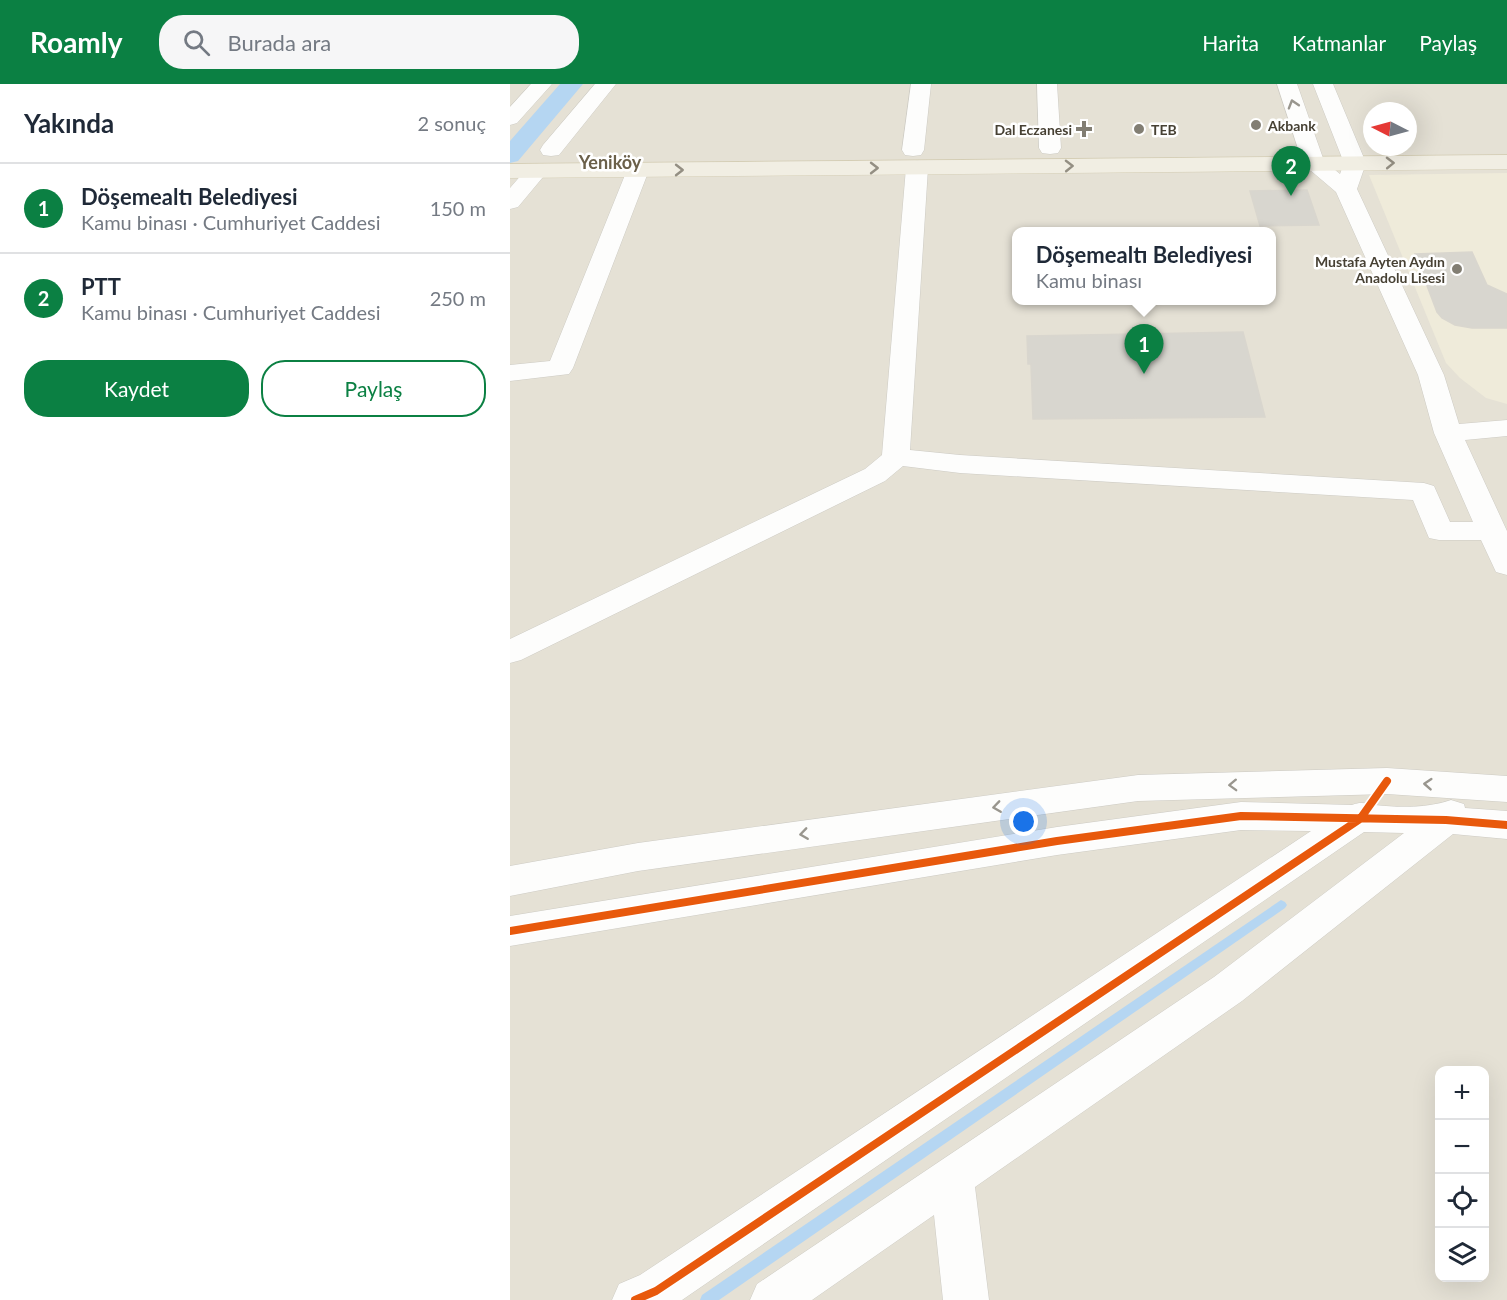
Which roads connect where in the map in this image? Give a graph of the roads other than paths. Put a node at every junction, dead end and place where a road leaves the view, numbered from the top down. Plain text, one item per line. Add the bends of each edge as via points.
1 (542, 84) edge
2 (606, 84) edge
3 (921, 84) edge
4 (1047, 84) edge
5 (1287, 84) edge
6 (1323, 84) edge
7 (510, 119) edge
8 (1507, 142) edge
9 (1417, 143) edge
10 (1050, 148) junction
11 (1363, 148) edge
12 (520, 150) dead end
13 (551, 150) junction
14 (1310, 154) junction
15 (1351, 154) junction
16 (915, 159) junction
17 (1507, 162) edge
18 (638, 170) junction
19 (510, 171) edge
20 (537, 171) junction
21 (1346, 189) junction
22 (510, 202) edge
23 (510, 373) edge
24 (1507, 428) edge
25 (1448, 433) junction
26 (896, 457) junction
27 (1492, 531) junction
28 (1507, 565) edge
29 (510, 652) edge
30 (1387, 781) junction
31 (1489, 788) edge
32 (1360, 819) junction
33 (1446, 820) junction
34 (1507, 825) edge
35 (510, 881) edge
36 (510, 931) edge
37 (952, 1178) junction
38 (635, 1300) edge
39 (773, 1300) edge
40 (966, 1300) edge

1 - 7 street
2 - 13 street
3 - 16 street
4 - 10 street
14 -> 5 street
6 - 15 street
8 - 9 main road
10 - 14 main road
10 - 16 main road
11 - 15 main road
12 - 13 main road
13 - 16 main road
13 - 20 main road
14 - 15 main road
16 -> 14 main road
14 - 21 street
15 -> 17 main road
15 - 21 street
18 -> 16 main road
16 - 26 street
18 - 20 main road
18 - 23 street via 560,368
19 - 20 main road
20 - 22 street
21 - 25 street via 1431,375
24 - 25 street
25 - 27 street
26 - 27 street via 1424,492 1439,531
26 - 29 street via 875,475
27 - 28 street
31 -> 30 street
30 - 32 street
30 -> 35 street via 1138,788 638,857
31 - 33 street
32 - 33 street
32 - 36 street via 1229,818 1057,841
32 - 38 street via 656,1291
33 - 34 street
33 - 37 street via 1227,989
37 - 39 street
37 - 40 street

